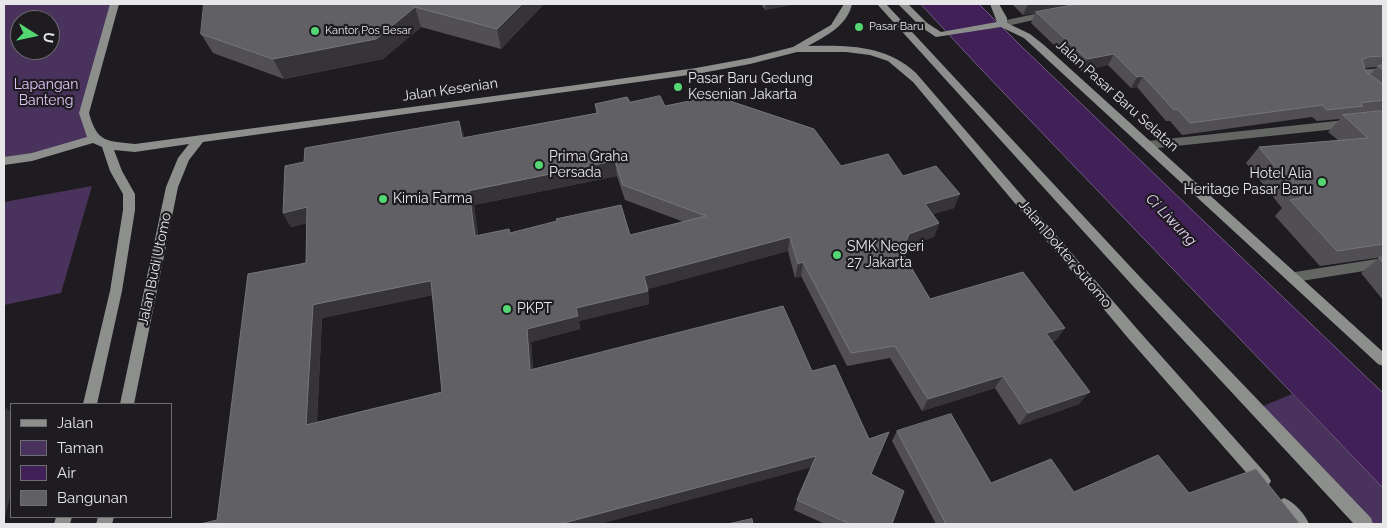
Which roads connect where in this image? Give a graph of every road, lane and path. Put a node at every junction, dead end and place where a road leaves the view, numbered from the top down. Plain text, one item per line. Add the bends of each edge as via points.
1 (114, 4) edge
2 (848, 4) edge
3 (881, 4) edge
4 (903, 4) edge
5 (995, 4) edge
6 (1061, 12) edge
7 (1001, 24) junction
8 (796, 49) junction
9 (1383, 71) edge
10 (1383, 98) edge
11 (1383, 120) edge
12 (92, 139) junction
13 (199, 140) junction
14 (108, 145) junction
15 (1148, 145) junction
16 (4, 161) edge
17 (1383, 263) edge
18 (1295, 277) junction
19 (1383, 360) edge
20 (90, 403) edge
21 (127, 403) edge
22 (1301, 524) edge
23 (1365, 524) edge

1 - 12 main road via 84,113
2 - 8 main road via 834,28
3 - 23 main road via 1136,282
4 - 7 main road via 924,25 940,34
5 - 7 main road via 1002,18
6 - 7 street
7 - 15 main road, Jalan Pasar Baru Selatan via 1027,36 1041,47
8 - 13 main road, Jalan Kesenian via 696,71
8 - 22 main road, Jalan Dokter Sutomo via 843,49 879,55 902,66 924,87 1133,334
9 - 10 street via 1358,73 1361,80
11 - 15 street
12 - 14 main road, Jalan Kesenian
12 - 16 main road via 32,157
13 - 14 main road, Jalan Kesenian via 135,148
13 - 21 main road, Jalan Budi Utomo via 184,158 172,187
14 - 20 main road via 116,171 129,194 129,210 116,292
15 - 18 main road, Jalan Pasar Baru Selatan
17 - 18 street
18 - 19 main road, Jalan Pasar Baru Selatan

